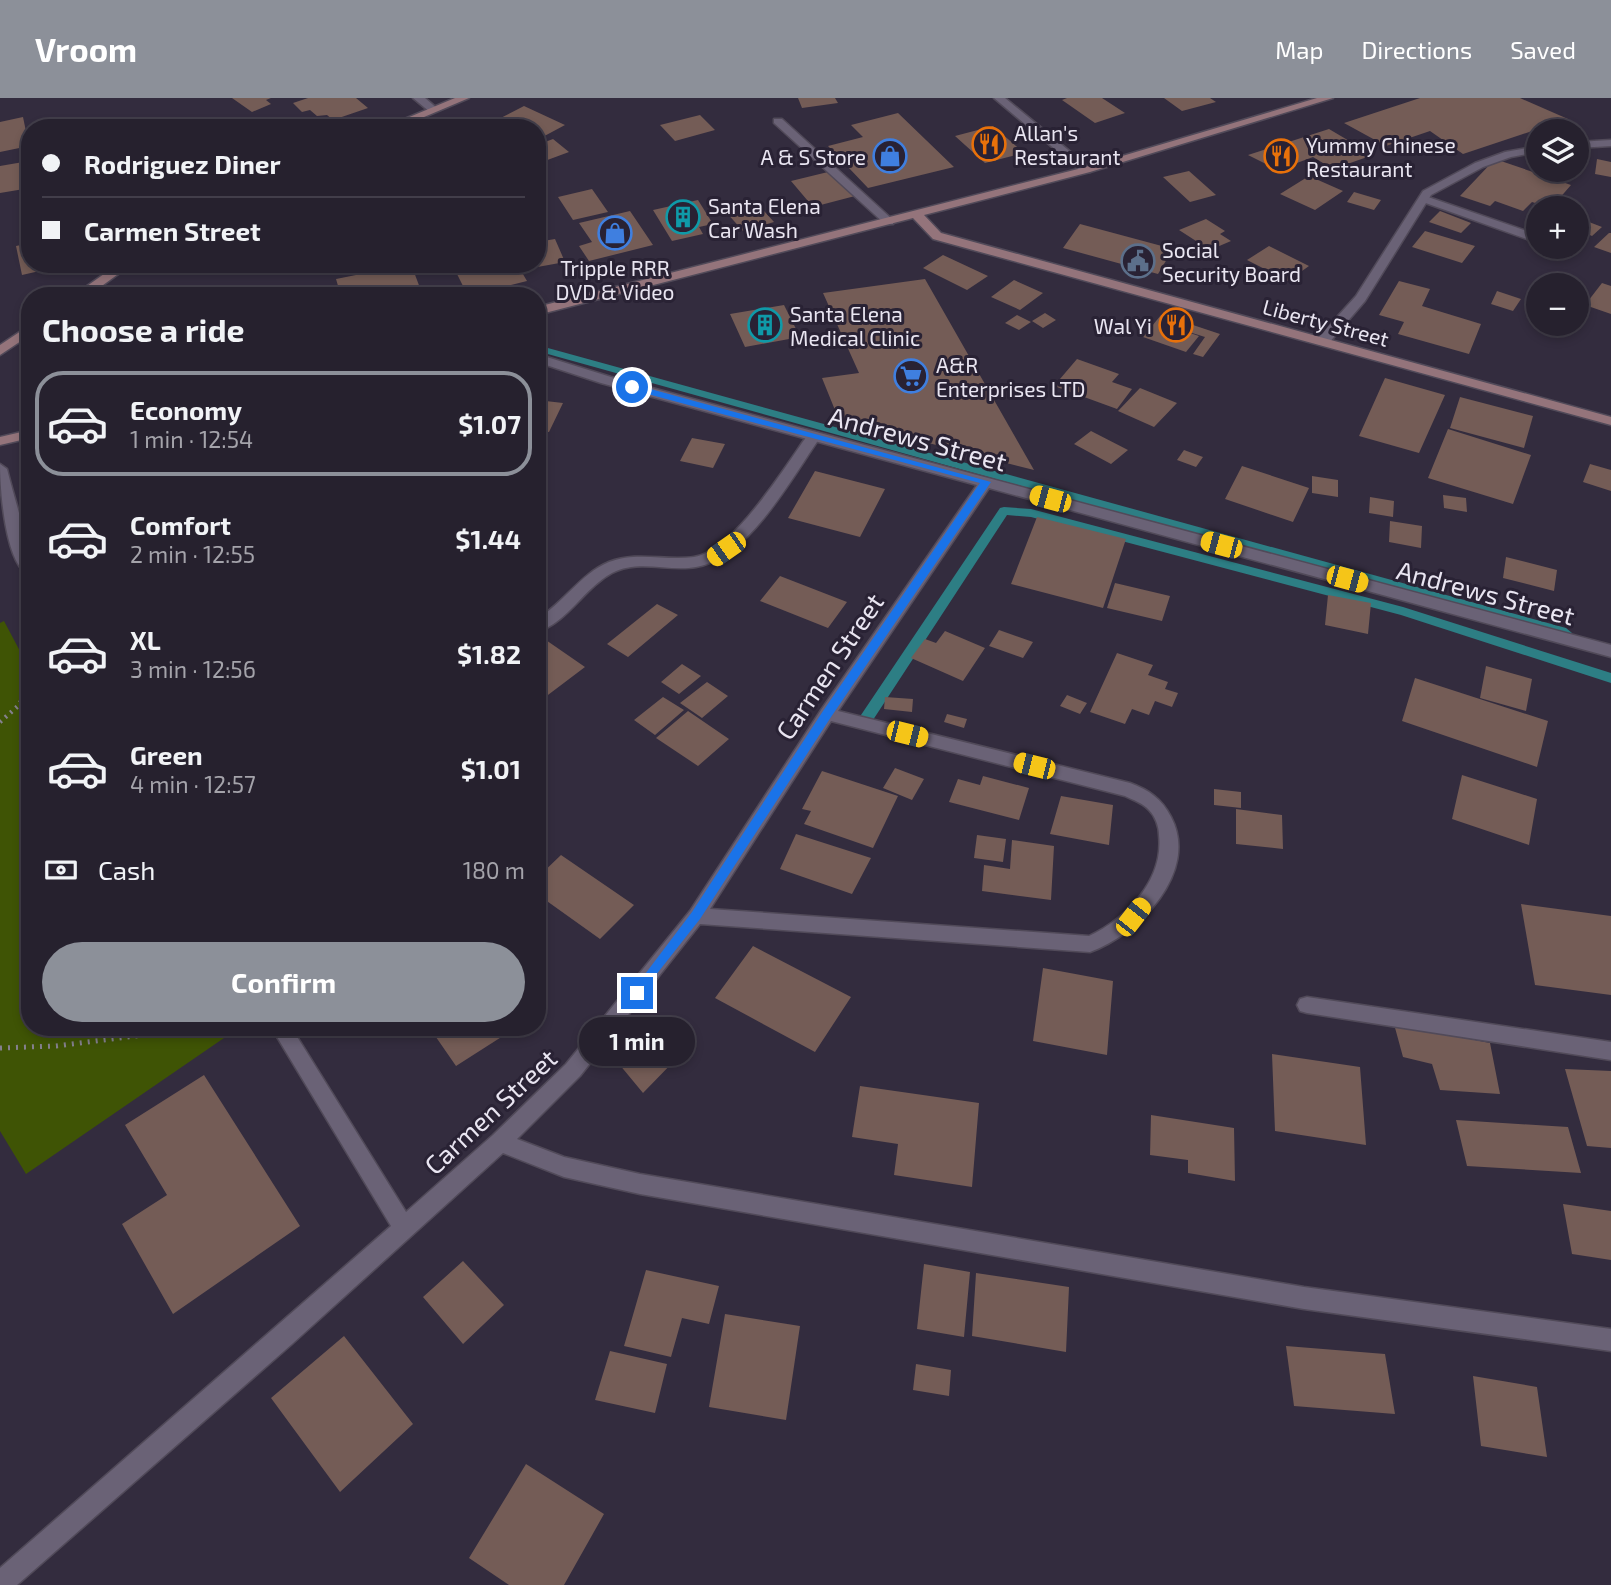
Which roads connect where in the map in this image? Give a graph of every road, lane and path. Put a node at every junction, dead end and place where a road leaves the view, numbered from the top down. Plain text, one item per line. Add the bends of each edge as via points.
1 (418, 98) edge
2 (464, 98) edge
3 (999, 98) edge
4 (1328, 98) edge
5 (434, 110) junction
6 (411, 119) edge
7 (778, 121) dead end
8 (1611, 143) edge
9 (1589, 144) edge
10 (1526, 151) edge
11 (1086, 170) junction
12 (1424, 199) junction
13 (916, 214) junction
14 (889, 222) junction
15 (1526, 235) edge
16 (113, 273) edge
17 (92, 287) edge
18 (546, 309) edge
19 (21, 336) edge
20 (1323, 341) junction
21 (0, 351) edge
22 (546, 361) edge
23 (1611, 421) edge
24 (21, 436) edge
25 (814, 436) junction
26 (0, 442) edge
27 (0, 469) edge
28 (986, 482) junction
29 (21, 550) edge
30 (546, 621) edge
31 (1611, 651) edge
32 (21, 701) edge
33 (827, 714) junction
34 (0, 722) edge
35 (696, 916) junction
36 (1307, 1005) dead end
37 (136, 1036) edge
38 (286, 1036) edge
39 (0, 1048) edge
40 (1611, 1051) edge
41 (500, 1142) junction
42 (403, 1226) junction
43 (1611, 1340) edge
44 (0, 1584) edge

1 - 5 street
2 - 5 main road
3 - 11 street
4 - 11 main road
5 - 6 main road
7 - 14 street
8 - 9 street
10 - 12 street via 1479,165 1445,181
11 - 13 main road
12 - 15 street
12 - 20 street via 1361,298
13 - 14 main road
13 - 20 main road, Liberty Street via 937,236
14 - 18 main road
16 - 17 main road
19 - 21 main road
20 - 23 main road, Liberty Street
22 - 25 street, Andrews Street
24 - 26 main road
25 - 28 street, Andrews Street
25 - 30 street via 754,517 715,557 606,569 564,610
27 - 29 street
28 - 31 street, Andrews Street
28 - 33 street, Carmen Street
32 - 34 path
33 - 35 street, Carmen Street
33 - 35 street via 1130,790 1156,805 1167,825 1169,854 1158,886 1109,938 1090,944
35 - 41 street, Carmen Street via 573,1070
36 - 40 street
37 - 39 path
38 - 42 street
41 - 42 street, Carmen Street
41 - 43 street via 564,1167 668,1189 1304,1298
42 - 44 street, Carmen Street

